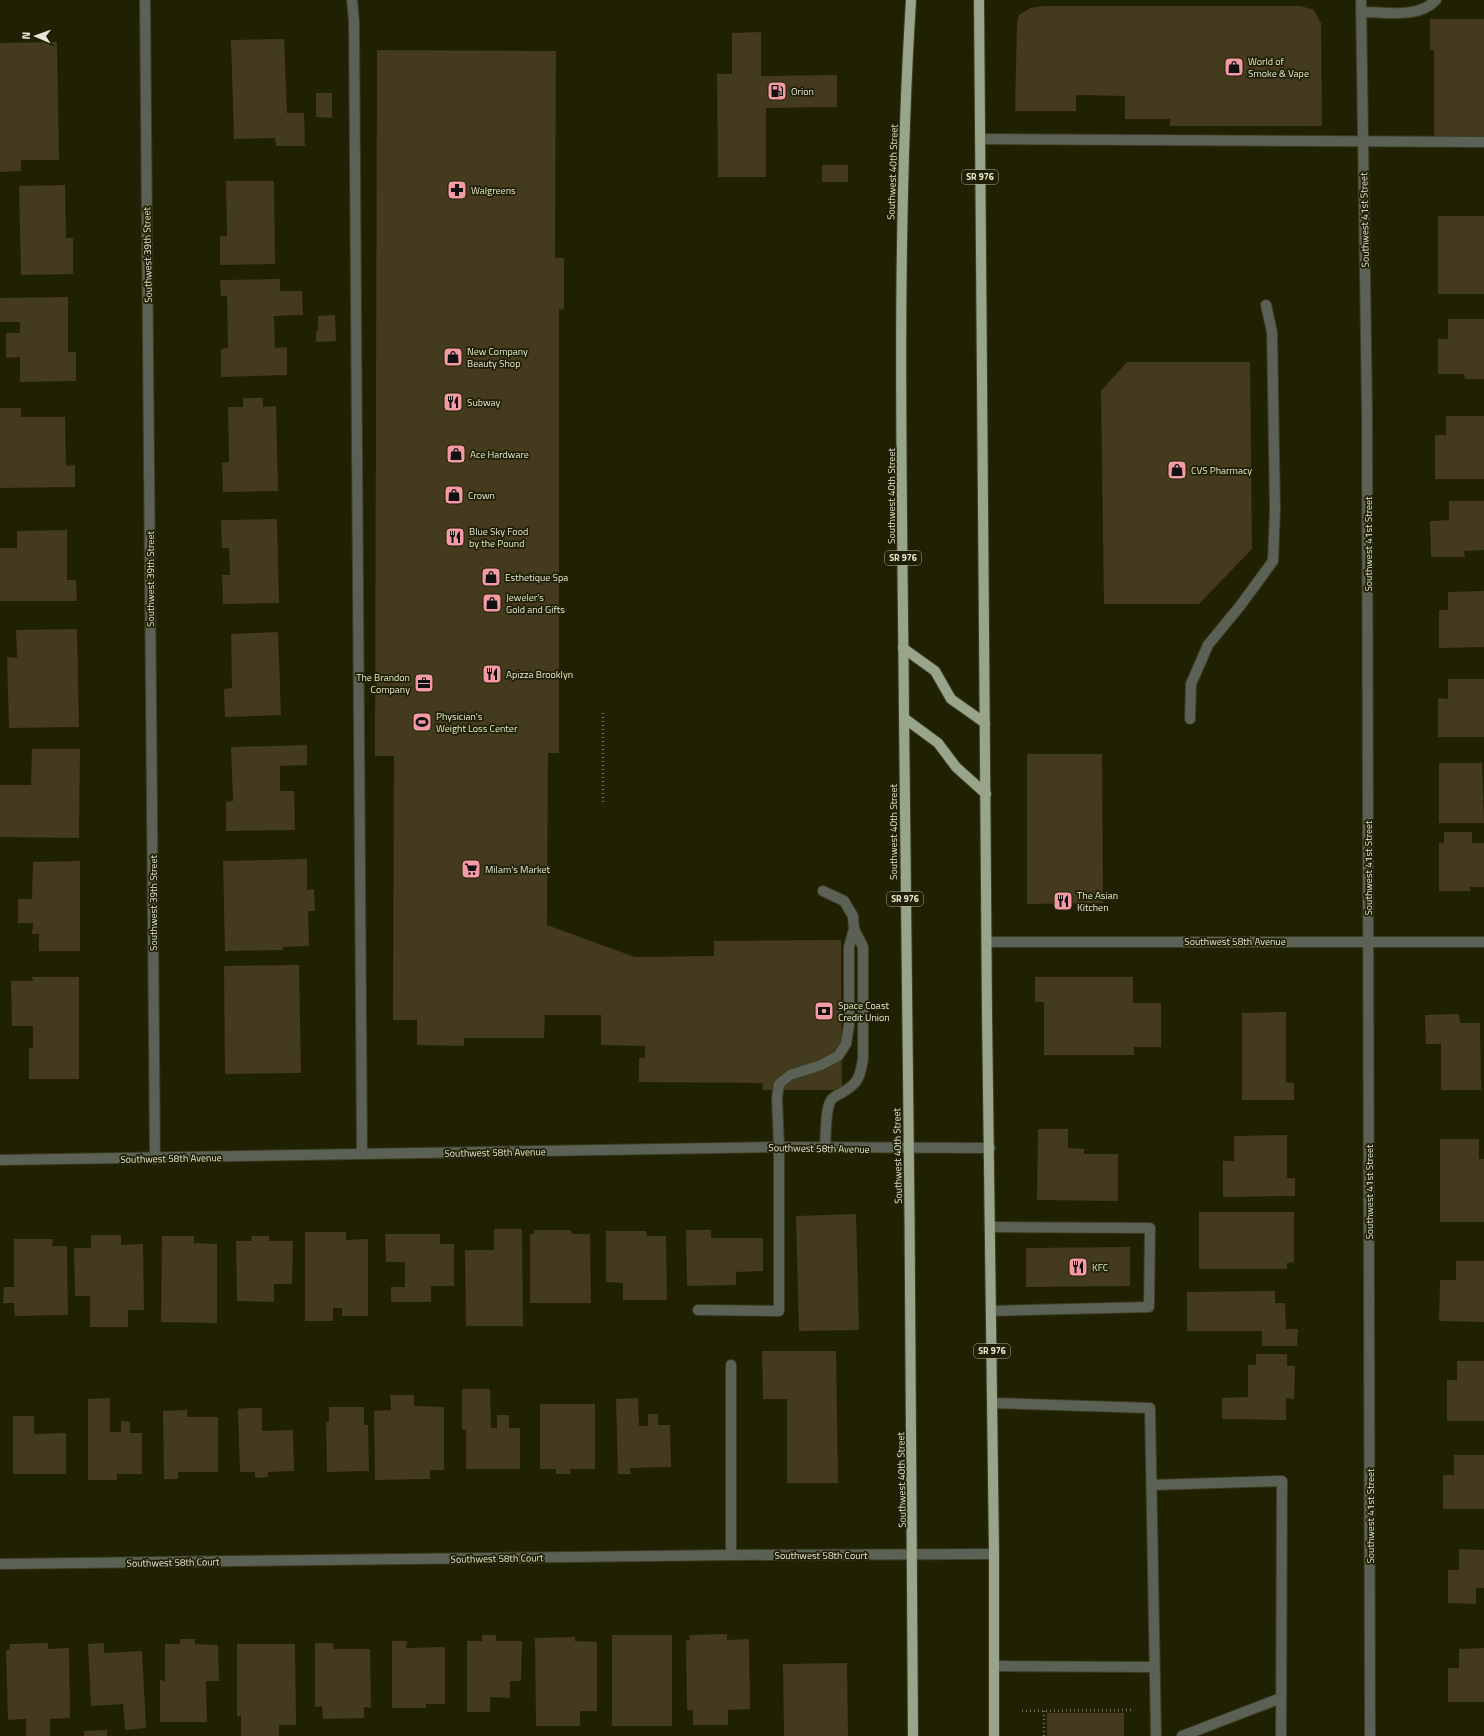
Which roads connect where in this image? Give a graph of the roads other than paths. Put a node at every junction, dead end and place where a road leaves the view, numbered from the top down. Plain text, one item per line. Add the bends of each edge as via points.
1 (145, 0) edge
2 (352, 0) edge
3 (911, 0) edge
4 (979, 0) edge
5 (1361, 0) edge
6 (1436, 0) edge
7 (1362, 12) junction
8 (980, 139) junction
9 (1362, 141) junction
10 (1484, 142) edge
11 (1266, 305) dead end
12 (904, 648) junction
13 (904, 718) junction
14 (1190, 719) dead end
15 (985, 722) junction
16 (986, 794) junction
17 (823, 891) dead end
18 (854, 930) junction
19 (987, 942) junction
20 (1368, 942) junction
21 (1484, 942) edge
22 (779, 1147) junction
23 (825, 1148) junction
24 (990, 1148) junction
25 (909, 1149) junction
26 (362, 1154) junction
27 (154, 1159) junction
28 (0, 1160) edge
29 (990, 1228) junction
30 (698, 1310) dead end
31 (991, 1311) junction
32 (731, 1365) dead end
33 (992, 1403) junction
34 (1152, 1485) junction
35 (913, 1554) junction
36 (994, 1554) junction
37 (731, 1555) junction
38 (0, 1564) edge
39 (994, 1666) junction
40 (1153, 1667) junction
41 (1281, 1698) junction
42 (913, 1736) edge
43 (994, 1736) edge
44 (1156, 1736) edge
45 (1182, 1736) edge
46 (1281, 1736) edge
47 (1370, 1736) edge

1 - 27 street, Southwest 39th Street
2 - 26 street
3 - 12 main road, Southwest 40th Street / SR 976 via 902,243
4 - 8 main road, SR 976
5 - 7 street, Southwest 41st Street
6 - 7 street via 1416,12
7 - 9 street, Southwest 41st Street
8 - 9 street
8 - 15 main road, SR 976
9 - 10 street
9 - 20 street, Southwest 41st Street via 1367,412
11 - 14 street via 1272,332 1275,509 1273,561 1208,645 1191,684
12 - 13 main road, Southwest 40th Street / SR 976
12 - 15 main road via 935,671 952,699
13 - 16 main road via 938,743 956,767
13 - 25 main road, Southwest 40th Street / SR 976
15 - 16 main road, SR 976
16 - 19 main road, SR 976
17 - 18 street via 844,901 853,916
18 - 22 street via 849,947 849,1025 846,1044 838,1056 790,1075 779,1084
18 - 23 street via 863,947 863,1059 858,1081 831,1099
19 - 20 street, Southwest 58th Avenue
19 - 24 main road, SR 976
20 - 21 street, Southwest 58th Avenue
20 - 47 street, Southwest 41st Street
22 - 23 street, Southwest 58th Avenue
22 - 26 street, Southwest 58th Avenue
22 - 30 street via 779,1311
23 - 25 street, Southwest 58th Avenue
24 - 25 street, Southwest 58th Avenue
24 - 29 main road, SR 976
25 - 35 main road, Southwest 40th Street / SR 976
26 - 27 street, Southwest 58th Avenue
27 - 28 street, Southwest 58th Avenue
29 - 31 main road, SR 976
29 - 31 street via 1150,1228 1149,1307
31 - 33 main road, SR 976
32 - 37 street
33 - 34 street via 1150,1408
33 - 36 main road, SR 976
34 - 40 street
34 - 41 street via 1282,1481
35 - 36 street, Southwest 58th Court
35 - 37 street, Southwest 58th Court
35 - 42 main road, Southwest 40th Street / SR 976
36 - 39 main road, SR 976
37 - 38 street, Southwest 58th Court
39 - 40 street
39 - 43 main road, SR 976
40 - 44 street
41 - 45 street
41 - 46 street

